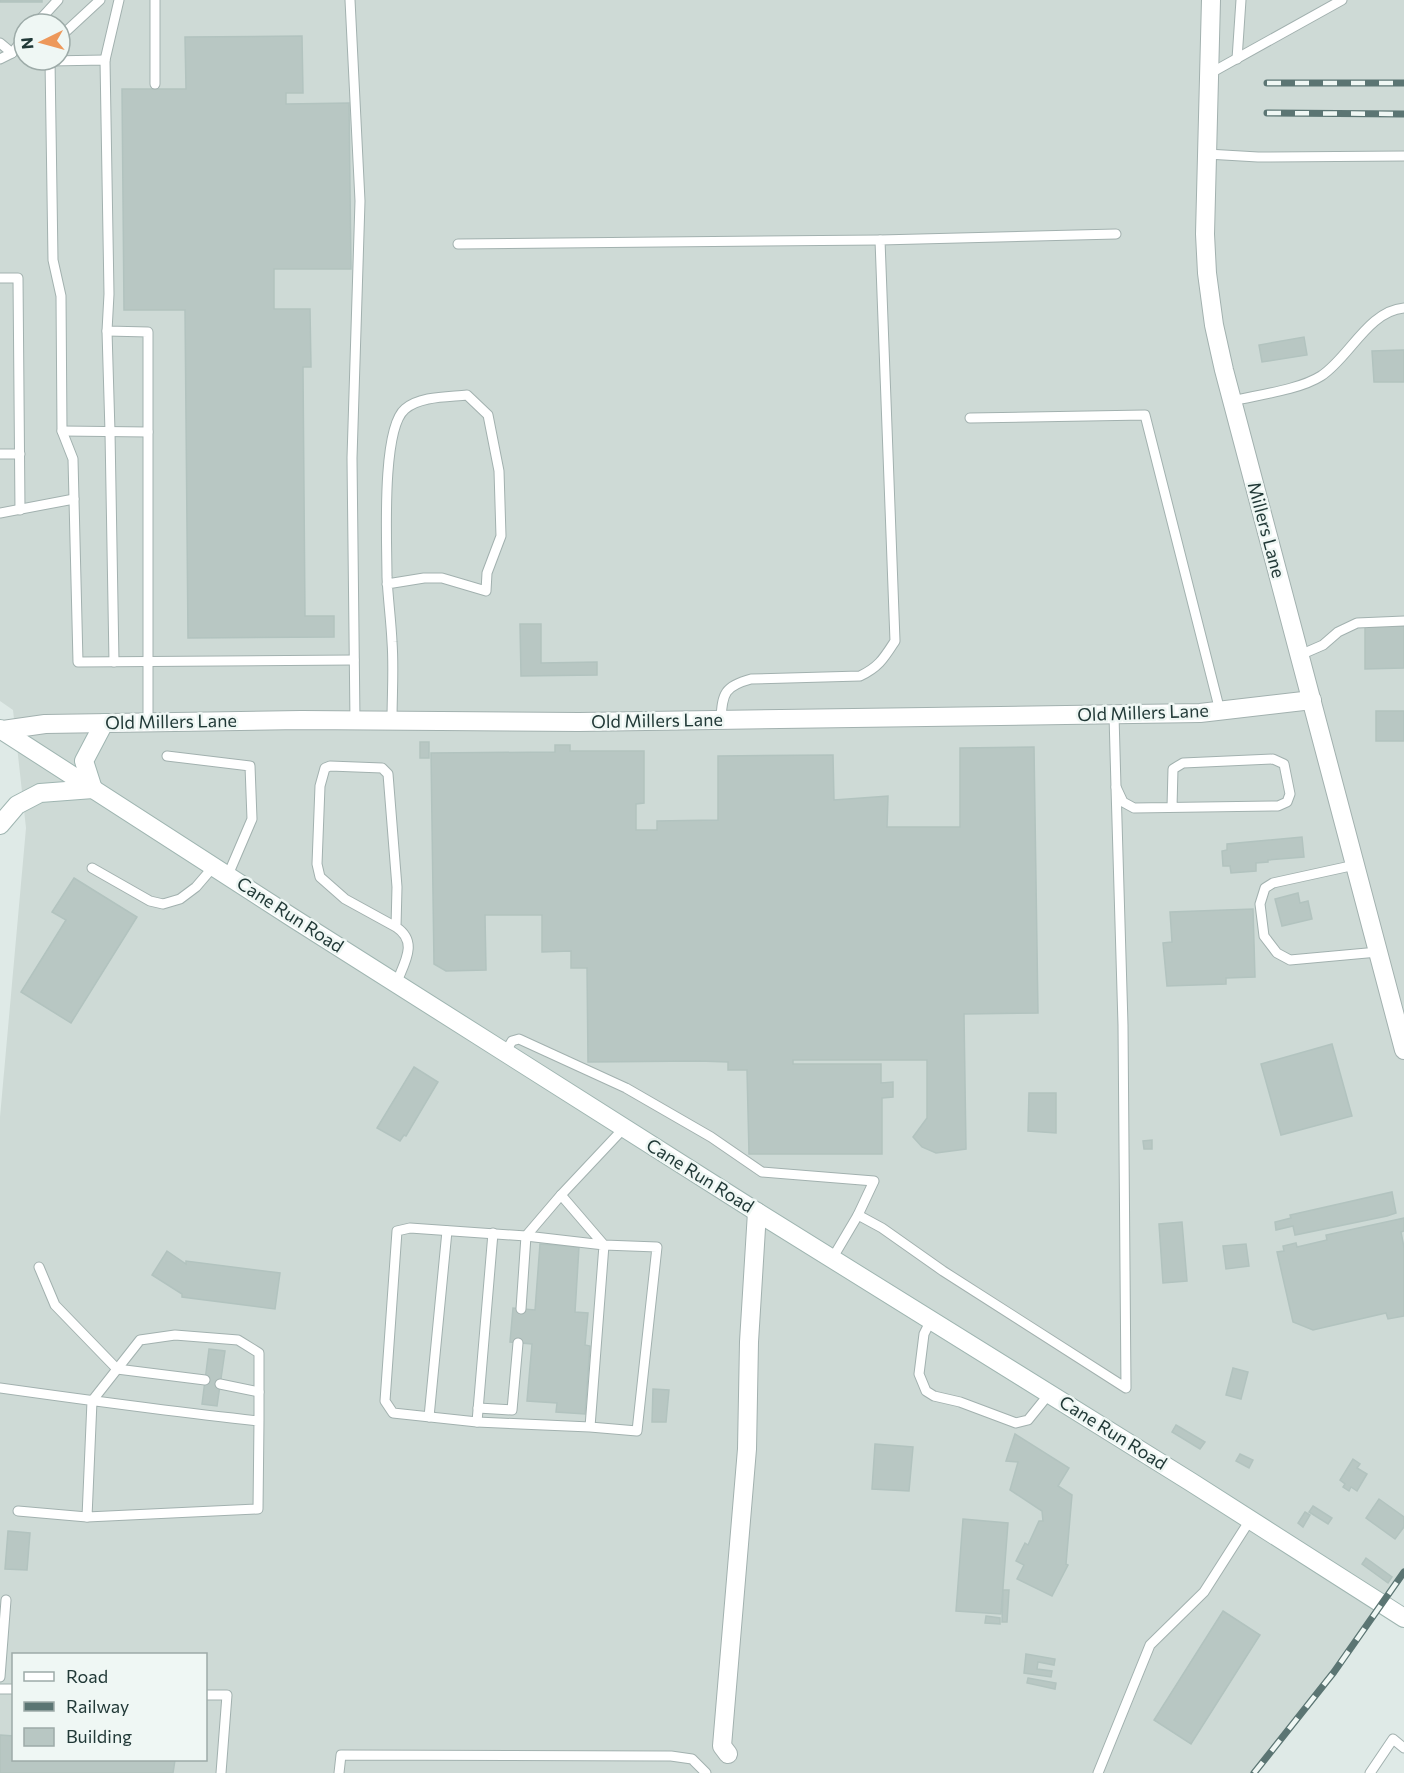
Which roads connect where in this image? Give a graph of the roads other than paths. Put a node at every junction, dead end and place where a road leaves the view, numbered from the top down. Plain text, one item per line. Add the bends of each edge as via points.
1 (58, 0) edge
2 (100, 0) edge
3 (119, 0) edge
4 (155, 0) edge
5 (350, 0) edge
6 (1211, 0) edge
7 (1241, 0) edge
8 (1342, 0) edge
9 (47, 12) edge
10 (72, 26) edge
11 (0, 43) edge
12 (12, 53) joint
13 (0, 59) edge
14 (1237, 59) junction
15 (72, 60) edge
16 (105, 60) junction
17 (50, 72) edge
18 (1209, 74) junction
19 (155, 84) dead end
20 (1207, 154) junction
21 (1404, 156) edge
22 (1116, 234) dead end
23 (880, 240) junction
24 (458, 244) dead end
25 (0, 278) edge
26 (1404, 308) edge
27 (107, 331) junction
28 (1232, 401) junction
29 (970, 418) dead end
30 (62, 431) junction
31 (110, 432) junction
32 (148, 432) junction
33 (0, 454) edge
34 (20, 454) junction
35 (74, 498) junction
36 (20, 510) junction
37 (0, 513) edge
38 (387, 584) junction
39 (1404, 621) edge
40 (1300, 655) junction
41 (354, 660) junction
42 (114, 662) junction
43 (147, 662) junction
44 (1312, 700) junction
45 (1220, 711) junction
46 (1114, 714) junction
47 (721, 720) junction
48 (355, 721) junction
49 (392, 721) junction
50 (148, 722) junction
51 (104, 723) junction
52 (1, 733) edge
53 (167, 756) dead end
54 (1116, 787) junction
55 (93, 789) junction
56 (1172, 807) junction
57 (0, 825) edge
58 (1355, 865) junction
59 (93, 868) dead end
60 (221, 871) junction
61 (396, 927) junction
62 (1378, 952) junction
63 (396, 984) junction
64 (1404, 1050) edge
65 (505, 1053) junction
66 (624, 1128) junction
67 (561, 1195) junction
68 (757, 1212) junction
69 (858, 1215) junction
70 (447, 1231) junction
71 (494, 1233) junction
72 (526, 1236) junction
73 (604, 1245) junction
74 (832, 1259) junction
75 (39, 1267) dead end
76 (521, 1309) dead end
77 (932, 1320) junction
78 (518, 1343) dead end
79 (117, 1369) junction
80 (205, 1380) dead end
81 (220, 1384) dead end
82 (0, 1388) edge
83 (259, 1392) junction
84 (1049, 1394) junction
85 (92, 1401) junction
86 (478, 1408) junction
87 (429, 1417) junction
88 (259, 1421) junction
89 (477, 1422) junction
90 (590, 1427) junction
91 (18, 1511) dead end
92 (87, 1517) junction
93 (1250, 1520) junction
94 (6, 1600) dead end
95 (1404, 1618) edge
96 (0, 1677) edge
97 (207, 1695) edge
98 (1404, 1748) edge
99 (728, 1754) dead end
100 (221, 1773) edge
101 (339, 1773) edge
102 (706, 1773) edge
103 (1098, 1773) edge
104 (1370, 1773) edge

1 - 9 lane
2 - 10 lane
3 - 16 lane
4 - 19 lane
5 - 41 lane via 360,201 352,458
6 - 18 street, Millers Lane
7 - 14 lane
8 - 14 lane
11 - 12 lane
12 - 13 lane
14 - 18 lane
15 - 16 lane
16 - 27 lane
17 - 30 lane via 53,260 61,296
18 - 20 street, Millers Lane
20 - 21 lane
20 - 28 street, Millers Lane via 1207,273 1214,325
22 - 23 lane
23 - 24 lane
23 - 47 lane via 895,641 881,662 860,676 737,682 726,691
25 - 34 lane via 18,278
26 - 28 lane via 1396,308 1365,329 1340,362 1319,378
27 - 31 lane
27 - 32 lane via 148,332
28 - 40 street, Millers Lane
29 - 45 lane via 1145,415
30 - 31 lane
30 - 35 lane via 73,459
31 - 32 lane
31 - 42 lane
32 - 43 lane
33 - 34 lane
34 - 36 lane
35 - 36 lane
35 - 42 lane via 78,662
36 - 37 lane
38 - 38 lane via 388,465 397,418 413,404 467,395 488,415 499,471 501,536 487,573 486,591 442,578
38 - 49 lane
39 - 40 lane via 1357,623
40 - 44 street, Millers Lane
41 - 43 lane
41 - 48 lane
42 - 43 lane
43 - 50 lane
44 - 45 street, Old Millers Lane
44 - 58 street, Millers Lane
45 - 46 street, Old Millers Lane
46 - 47 street, Old Millers Lane
46 - 54 lane
47 - 49 street, Old Millers Lane
48 - 49 street, Old Millers Lane
48 - 50 street, Old Millers Lane
50 - 51 street, Old Millers Lane
51 - 52 street, Old Millers Lane via 45,724
51 - 55 street via 84,761
52 - 55 street, Cane Run Road
53 - 60 lane via 250,766 252,819
54 - 56 lane via 1123,802 1134,808
54 - 69 lane via 1123,1025 1126,1388
55 - 57 street via 40,793 17,805
55 - 60 street, Cane Run Road
56 - 56 lane via 1278,806 1290,794 1284,764 1272,759 1183,763 1173,769
58 - 62 street, Millers Lane
58 - 62 lane via 1265,888 1260,904 1264,936 1277,953 1290,960
59 - 60 lane via 150,901 163,904 180,899
60 - 63 street, Cane Run Road
61 - 61 lane via 397,887 388,774 382,768 330,766 320,786 320,877 345,898
61 - 63 lane via 406,933 409,950
62 - 64 street, Millers Lane
63 - 65 street, Cane Run Road
65 - 66 street, Cane Run Road
65 - 69 lane via 512,1041 519,1039 615,1083 711,1137 762,1172 874,1181
66 - 67 lane
66 - 68 street, Cane Run Road
67 - 72 lane
67 - 73 lane
68 - 74 street, Cane Run Road
68 - 99 street via 747,1449 722,1746
69 - 74 lane
70 - 71 lane
70 - 87 lane
70 - 87 lane via 397,1231 385,1401 393,1413
71 - 72 lane
71 - 86 lane
72 - 73 lane
72 - 76 lane
73 - 90 lane
73 - 90 lane via 657,1247 637,1431
74 - 77 street, Cane Run Road
75 - 79 lane via 55,1305
77 - 84 street, Cane Run Road
77 - 84 lane via 924,1334 919,1374 926,1391 1016,1422 1028,1419
78 - 86 lane via 512,1410
79 - 80 lane
79 - 83 lane via 140,1340 175,1335 238,1340 259,1353
79 - 85 lane
81 - 83 lane
82 - 85 lane
83 - 88 lane
84 - 93 street, Cane Run Road
85 - 88 lane
85 - 92 lane
86 - 89 lane
87 - 89 lane
88 - 92 lane via 258,1509
89 - 90 lane
91 - 92 lane
93 - 95 street, Cane Run Road
93 - 103 lane via 1204,1592 1150,1645
94 - 96 lane
97 - 100 lane via 227,1695
98 - 104 lane via 1393,1739
101 - 102 lane via 341,1755 671,1756 692,1759

